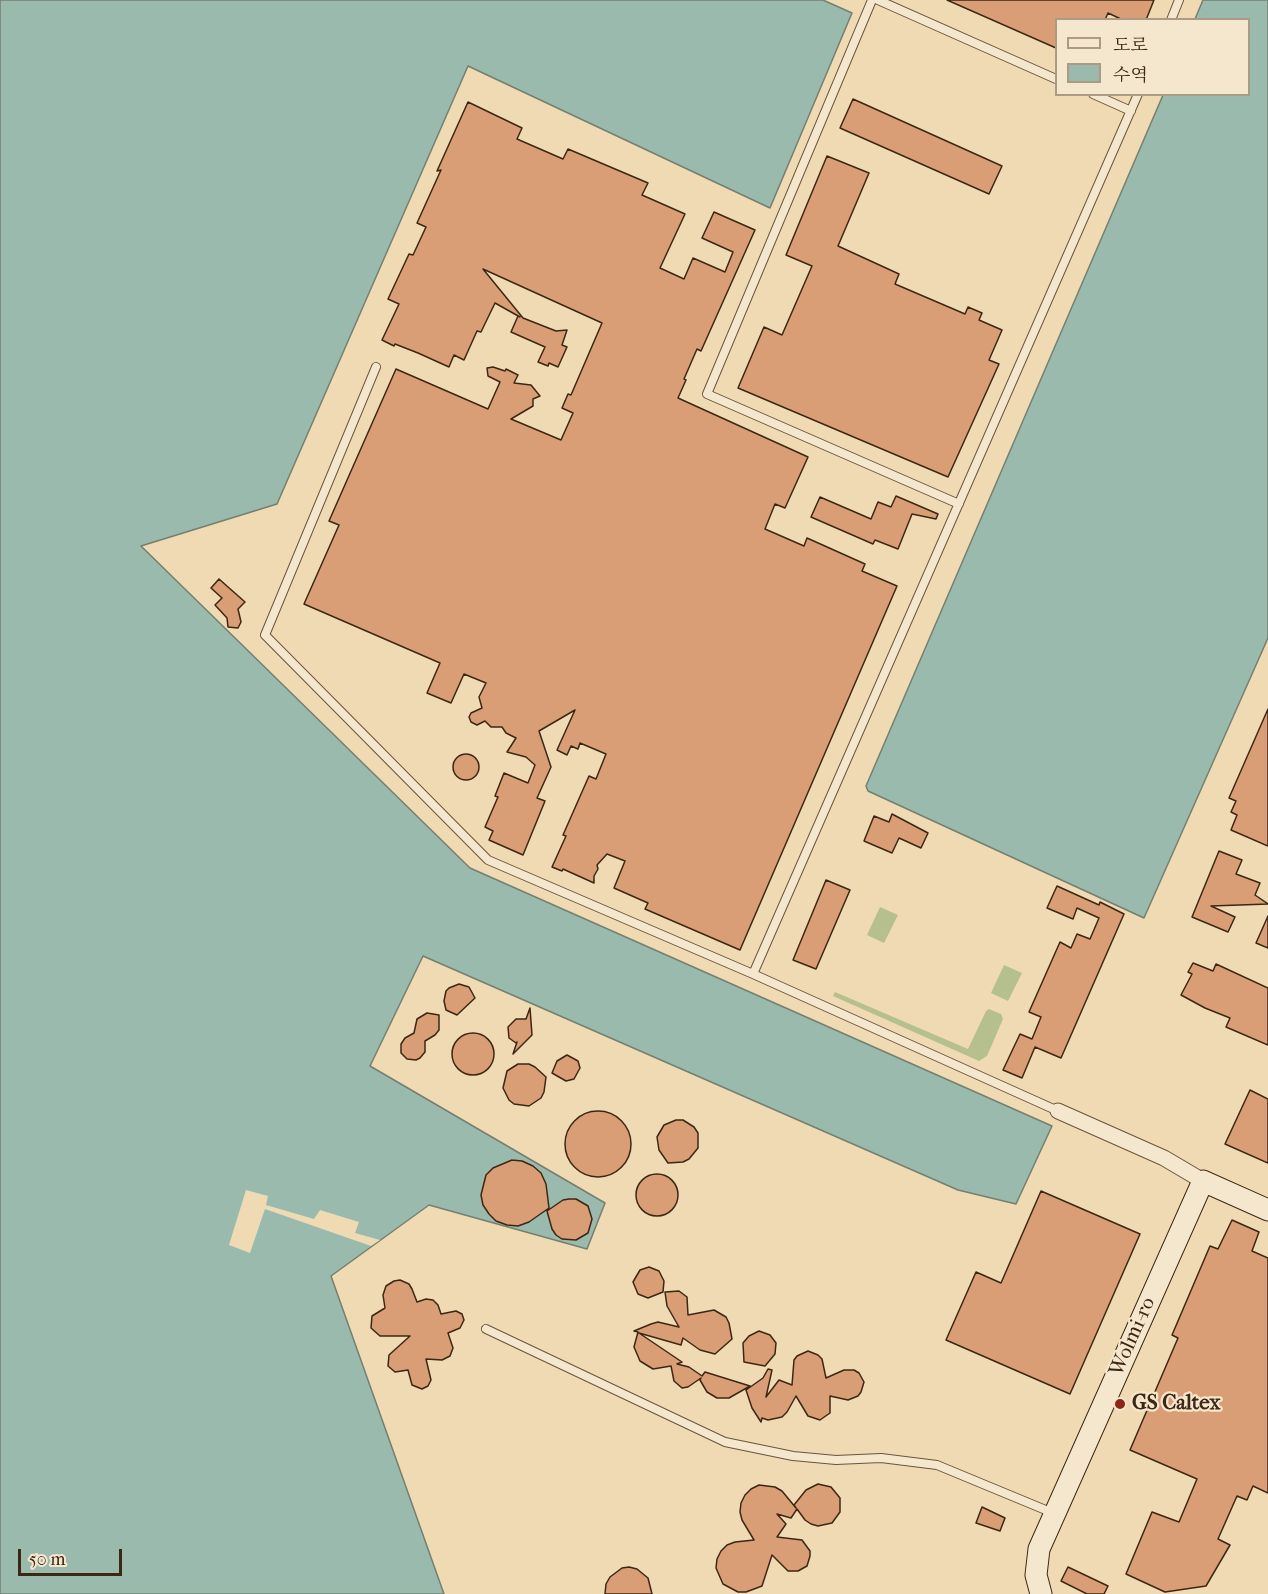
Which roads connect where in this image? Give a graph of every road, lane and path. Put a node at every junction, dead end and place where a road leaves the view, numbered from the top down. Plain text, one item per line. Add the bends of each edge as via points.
1 (872, 0) edge
2 (878, 0) edge
3 (1179, 0) edge
4 (1172, 18) edge
5 (1055, 79) edge
6 (1097, 96) edge
7 (1137, 96) edge
8 (1131, 111) junction
9 (376, 367) dead end
10 (958, 504) junction
11 (753, 974) junction
12 (1058, 1111) joint
13 (1203, 1181) junction
14 (1268, 1210) edge
15 (486, 1329) dead end
16 (1054, 1514) junction
17 (1041, 1594) edge

1 - 10 lane via 707,394
2 - 5 lane
3 - 4 lane
6 - 8 lane
7 - 8 lane
8 - 10 lane
9 - 11 lane via 265,635 488,860
10 - 11 lane
11 - 12 lane
12 - 13 street via 1164,1158
13 - 14 main road
13 - 16 main road, Wolmi-ro
15 - 16 lane via 725,1442 793,1456 836,1460 881,1458 937,1465
16 - 17 main road, Wolmi-ro via 1039,1549 1036,1575

